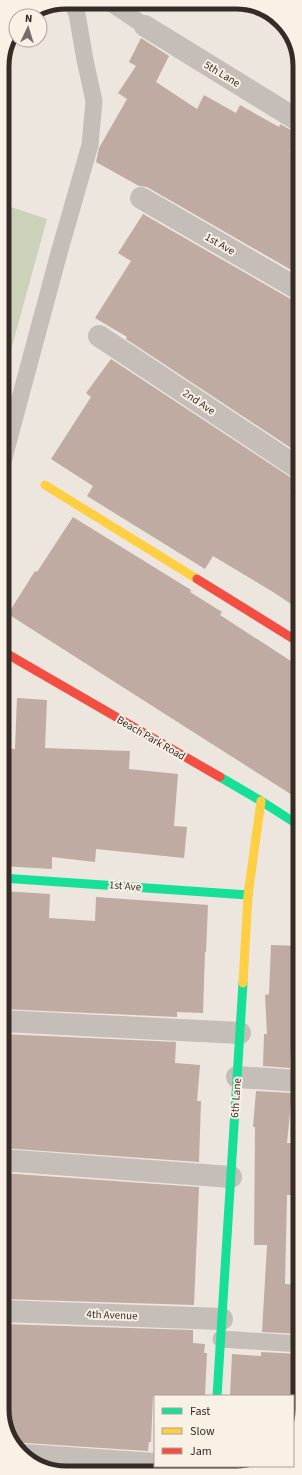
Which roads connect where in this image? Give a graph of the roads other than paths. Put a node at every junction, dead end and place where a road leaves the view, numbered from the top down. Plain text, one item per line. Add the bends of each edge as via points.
1 (74, 9) edge
2 (120, 9) edge
3 (145, 26) joint
4 (293, 117) edge
5 (141, 198) dead end
6 (293, 286) edge
7 (99, 336) dead end
8 (9, 439) edge
9 (293, 464) edge
10 (45, 485) dead end
11 (293, 639) edge
12 (9, 655) edge
13 (260, 801) junction
14 (293, 822) edge
15 (9, 878) edge
16 (248, 894) junction
17 (9, 1020) edge
18 (240, 1033) junction
19 (237, 1076) junction
20 (293, 1080) edge
21 (9, 1161) edge
22 (230, 1177) junction
23 (9, 1312) edge
24 (222, 1329) junction
25 (293, 1343) edge
26 (217, 1395) edge
27 (35, 1457) edge
28 (154, 1464) edge

1 - 8 lane via 94,101 90,145
2 - 3 lane
3 - 4 street, 5th Lane
5 - 6 street, 1st Ave
7 - 9 street, 2nd Ave
10 - 11 street
12 - 13 street, Beach Park Road
13 - 14 street, Beach Park Road
13 - 16 street, 6th Lane
15 - 16 street, 1st Ave
16 - 18 street, 6th Lane
17 - 18 street
18 - 19 street, 6th Lane
19 - 20 street
19 - 22 street, 6th Lane
21 - 22 street
22 - 24 street, 6th Lane
23 - 24 street, 4th Avenue
24 - 25 lane
24 - 26 street, 6th Lane
27 - 28 street

